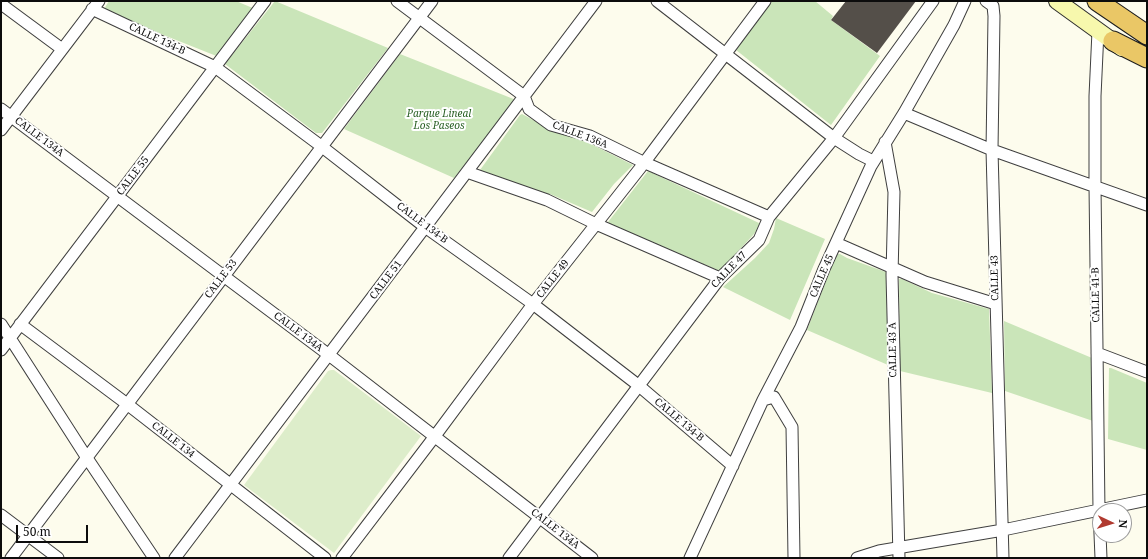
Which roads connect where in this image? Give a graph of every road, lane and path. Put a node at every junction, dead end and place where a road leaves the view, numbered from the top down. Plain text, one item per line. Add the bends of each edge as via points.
1 (264, 1) edge
2 (397, 1) edge
3 (432, 1) edge
4 (596, 1) edge
5 (658, 1) edge
6 (765, 1) edge
7 (933, 1) edge
8 (965, 1) edge
9 (986, 1) edge
10 (1057, 1) edge
11 (1098, 1) edge
12 (1, 4) edge
13 (96, 5) edge
14 (419, 18) junction
15 (1106, 36) junction
16 (1147, 36) edge
17 (62, 49) junction
18 (725, 52) junction
19 (1147, 58) edge
20 (1147, 66) edge
21 (215, 67) junction
22 (524, 96) junction
23 (1, 109) edge
24 (904, 113) junction
25 (11, 117) junction
26 (1, 130) edge
27 (834, 138) junction
28 (884, 142) junction
29 (322, 146) junction
30 (992, 150) junction
31 (873, 161) junction
32 (643, 162) junction
33 (467, 172) junction
34 (1095, 186) junction
35 (118, 196) junction
36 (1147, 205) edge
37 (769, 217) junction
38 (596, 224) junction
39 (426, 227) junction
40 (836, 244) junction
41 (891, 267) junction
42 (223, 276) junction
43 (720, 278) junction
44 (533, 304) junction
45 (996, 304) junction
46 (1, 324) edge
47 (20, 324) junction
48 (10, 338) junction
49 (1, 350) edge
50 (1097, 353) junction
51 (329, 355) junction
52 (1147, 372) edge
53 (638, 385) junction
54 (768, 399) junction
55 (127, 404) junction
56 (435, 436) junction
57 (87, 458) junction
58 (733, 466) junction
59 (231, 484) junction
60 (1147, 500) edge
61 (1099, 503) edge
62 (1132, 503) edge
63 (1092, 511) edge
64 (1, 515) edge
65 (540, 517) junction
66 (1002, 530) junction
67 (28, 535) junction
68 (1100, 543) edge
69 (898, 553) edge
70 (11, 558) edge
71 (58, 558) edge
72 (154, 558) edge
73 (175, 558) edge
74 (325, 558) edge
75 (342, 558) edge
76 (509, 558) edge
77 (592, 558) edge
78 (690, 558) edge
79 (794, 558) edge
80 (857, 558) edge
81 (1003, 558) edge
82 (1101, 558) edge

1 - 21 street, CALLE 55
2 - 14 street, CALLE 136A
3 - 14 street, CALLE 53
4 - 22 street, CALLE 51
5 - 18 street
6 - 18 street, CALLE 49
7 - 27 street, CALLE 47
8 - 24 street, CALLE 45
9 - 30 street, CALLE 43 via 993,6 994,16
10 - 15 main road
11 - 16 highway
12 - 17 street
13 - 17 street
13 - 21 street, CALLE 134-B
14 - 22 street, CALLE 136A
14 - 29 street, CALLE 53
15 - 19 highway
15 - 20 main road
15 - 34 street, CALLE 41-B via 1095,96
17 - 25 street
18 - 27 street
18 - 32 street, CALLE 49
21 - 29 street, CALLE 134-B
21 - 35 street, CALLE 55
22 - 32 street, CALLE 136A via 529,109 551,125 590,136
22 - 33 street, CALLE 51
23 - 25 street, CALLE 134A
24 - 28 street, CALLE 45
24 - 30 street
25 - 26 street
25 - 35 street, CALLE 134A
27 - 31 street
27 - 37 street, CALLE 47
28 - 31 street, CALLE 45
28 - 41 street, CALLE 43 A via 894,192
29 - 39 street, CALLE 134-B
29 - 42 street, CALLE 53
30 - 34 street
30 - 45 street, CALLE 43
31 - 40 street, CALLE 45
32 - 37 street, CALLE 136A
32 - 38 street, CALLE 49
33 - 38 street via 547,200
33 - 39 street, CALLE 51
34 - 36 street
34 - 50 street, CALLE 41-B
35 - 42 street, CALLE 134A
35 - 47 street, CALLE 55
37 - 43 street, CALLE 47 via 759,240
38 - 43 street
38 - 44 street, CALLE 49
39 - 44 street, CALLE 134-B
39 - 51 street, CALLE 51
40 - 41 street
40 - 54 street, CALLE 45
41 - 45 street via 925,282
41 - 69 street, CALLE 43 A
42 - 51 street, CALLE 134A
42 - 55 street, CALLE 53
43 - 53 street, CALLE 47
44 - 53 street, CALLE 134-B
44 - 56 street, CALLE 49
45 - 66 street, CALLE 43
46 - 48 street
47 - 48 street, CALLE 55
47 - 55 street, CALLE 134
48 - 49 street, CALLE 55
48 - 57 street
50 - 52 street
50 - 61 street, CALLE 41-B
51 - 56 street, CALLE 134A
51 - 59 street, CALLE 51
53 - 58 street, CALLE 134-B
53 - 65 street, CALLE 47
54 - 58 street, CALLE 45
54 - 79 street via 792,427
55 - 57 street, CALLE 53
55 - 59 street, CALLE 134
56 - 65 street, CALLE 134A
56 - 75 street, CALLE 49
57 - 67 street, CALLE 53
57 - 72 street
58 - 78 street, CALLE 45
59 - 73 street, CALLE 51
59 - 74 street, CALLE 134
60 - 62 street
63 - 66 street
64 - 67 street
65 - 76 street, CALLE 47
65 - 77 street, CALLE 134A
66 - 69 street
66 - 81 street, CALLE 43
67 - 70 street, CALLE 53
67 - 71 street
68 - 82 street, CALLE 41-B
69 - 80 street via 879,551

